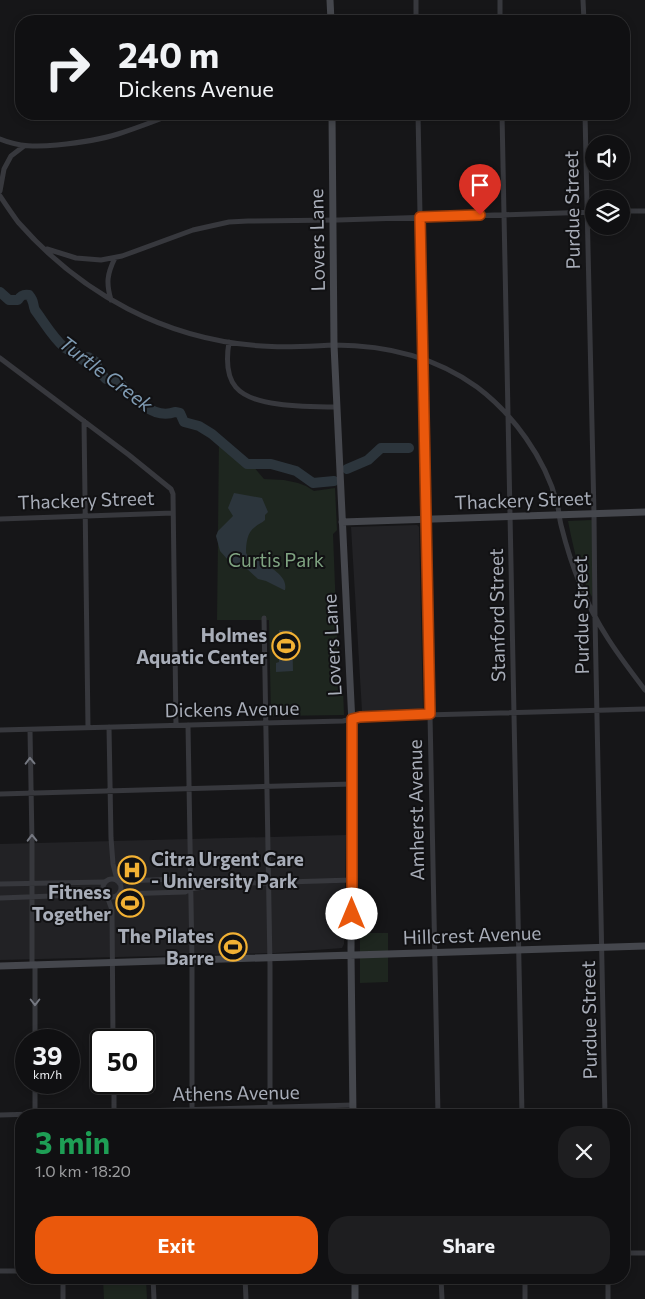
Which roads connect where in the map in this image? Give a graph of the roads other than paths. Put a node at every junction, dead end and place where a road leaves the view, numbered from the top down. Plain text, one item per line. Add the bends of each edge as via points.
1 (330, 0) edge
2 (416, 0) edge
3 (500, 0) edge
4 (583, 0) edge
5 (331, 15) edge
6 (416, 15) edge
7 (500, 15) edge
8 (584, 15) edge
9 (156, 120) edge
10 (332, 120) edge
11 (418, 120) edge
12 (502, 120) edge
13 (585, 120) edge
14 (0, 139) edge
15 (24, 146) junction
16 (587, 190) edge
17 (0, 191) edge
18 (0, 196) edge
19 (645, 210) edge
20 (630, 211) edge
21 (585, 212) edge
22 (504, 214) junction
23 (420, 217) junction
24 (333, 220) junction
25 (588, 235) edge
26 (43, 248) junction
27 (115, 258) junction
28 (111, 300) junction
29 (229, 342) junction
30 (334, 345) junction
31 (0, 358) edge
32 (423, 359) junction
33 (337, 407) junction
34 (508, 415) junction
35 (84, 421) junction
36 (645, 512) edge
37 (174, 514) junction
38 (594, 514) junction
39 (560, 515) junction
40 (85, 516) junction
41 (510, 517) junction
42 (0, 519) edge
43 (426, 519) junction
44 (342, 522) junction
45 (264, 618) dead end
46 (595, 618) junction
47 (645, 690) edge
48 (645, 709) edge
49 (597, 710) junction
50 (514, 713) junction
51 (430, 714) junction
52 (352, 719) junction
53 (266, 723) junction
54 (176, 725) junction
55 (188, 725) junction
56 (109, 727) junction
57 (88, 728) junction
58 (0, 730) edge
59 (30, 730) junction
60 (352, 784) junction
61 (268, 786) junction
62 (188, 789) junction
63 (110, 791) junction
64 (31, 793) junction
65 (0, 794) edge
66 (112, 864) junction
67 (117, 880) junction
68 (352, 880) junction
69 (106, 881) junction
70 (190, 882) junction
71 (32, 883) junction
72 (269, 883) junction
73 (0, 884) edge
74 (218, 884) junction
75 (190, 889) junction
76 (118, 894) junction
77 (106, 895) junction
78 (31, 897) junction
79 (0, 898) edge
80 (112, 910) junction
81 (645, 946) edge
82 (602, 947) junction
83 (518, 950) junction
84 (434, 952) junction
85 (351, 955) junction
86 (270, 957) junction
87 (192, 960) junction
88 (113, 962) junction
89 (33, 964) junction
90 (0, 966) edge
91 (35, 1029) edge
92 (113, 1029) edge
93 (35, 1094) edge
94 (114, 1094) edge
95 (353, 1105) junction
96 (270, 1107) junction
97 (35, 1109) edge
98 (114, 1109) edge
99 (192, 1109) edge
100 (239, 1109) edge
101 (353, 1109) edge
102 (438, 1109) edge
103 (522, 1109) edge
104 (605, 1109) edge
105 (0, 1115) edge
106 (15, 1115) edge
107 (645, 1253) edge
108 (630, 1254) edge
109 (0, 1271) edge
110 (15, 1271) edge
111 (64, 1284) edge
112 (153, 1284) edge
113 (245, 1284) edge
114 (355, 1284) edge
115 (441, 1284) edge
116 (525, 1284) edge
117 (608, 1284) edge
118 (64, 1299) edge
119 (154, 1299) edge
120 (246, 1299) edge
121 (355, 1299) edge
122 (442, 1299) edge
123 (525, 1299) edge
124 (608, 1299) edge

1 - 5 main road
2 - 6 street
3 - 7 street
4 - 8 street
9 - 15 street via 102,138
10 - 24 main road, Lovers Lane
11 - 23 street, Amherst Avenue
12 - 22 street, Stanford Street
13 - 16 street, Purdue Street
14 - 15 street
15 - 17 street via 11,156 4,169
18 - 26 street
19 - 20 street
21 - 22 street
22 - 23 street
22 - 34 street, Stanford Street
23 - 24 street
23 - 32 street, Amherst Avenue
24 - 27 street via 210,225
24 - 30 main road, Lovers Lane
25 - 38 street, Purdue Street
26 - 27 street via 76,258
26 - 28 street via 93,290
27 - 28 street via 108,278
28 - 29 street via 164,326
29 - 30 street via 277,347
29 - 33 street via 229,373 245,395 279,404
30 - 32 street via 381,347
30 - 33 main road, Lovers Lane
31 - 35 street
32 - 34 street via 465,379
32 - 43 street, Amherst Avenue
33 - 44 main road, Lovers Lane
34 - 39 street via 542,464
34 - 41 street, Stanford Street
35 - 37 street via 172,489
35 - 40 street
36 - 38 main road, Thackery Street
37 - 40 street, Thackery Street
37 - 54 street
38 - 39 main road, Thackery Street
38 - 46 street, Purdue Street
39 - 41 main road, Thackery Street
39 - 46 street via 572,563
40 - 42 street, Thackery Street
40 - 57 street
41 - 43 main road, Thackery Street
41 - 50 street, Stanford Street
43 - 44 main road, Thackery Street
43 - 51 street, Amherst Avenue
44 - 52 main road, Lovers Lane
45 - 53 street
46 - 47 street
46 - 49 street, Purdue Street
48 - 49 street, Dickens Avenue
49 - 50 street, Dickens Avenue
49 - 82 street, Purdue Street
50 - 51 street, Dickens Avenue
50 - 83 street, Stanford Street
51 - 52 street, Dickens Avenue
51 - 84 street, Amherst Avenue
52 - 53 street, Dickens Avenue
52 - 60 main road, Lovers Lane
53 - 55 street, Dickens Avenue
53 - 61 street
54 - 55 street, Dickens Avenue
54 - 56 street, Dickens Avenue
55 - 62 street
56 - 57 street, Dickens Avenue
56 - 63 street
57 - 59 street, Dickens Avenue
58 - 59 street, Dickens Avenue
64 -> 59 street
60 - 61 street
60 - 68 main road, Lovers Lane
61 - 62 street
61 - 72 street
62 - 63 street
62 - 70 street
63 - 64 street
63 - 66 street
64 - 65 street
71 -> 64 street
66 - 67 street
66 - 69 street
67 - 69 street
67 - 70 street via 183,879
67 - 76 street via 121,887
68 - 72 street
68 - 85 main road, Lovers Lane
69 - 71 street
69 - 77 street via 102,888
70 - 74 street
70 - 75 street
71 - 73 street
71 - 78 street
72 - 74 street
72 - 86 street
74 - 75 street
75 - 76 street
75 - 87 street
76 - 77 street
76 - 80 street
77 - 78 street
77 - 80 street
78 - 79 street
78 - 89 street
80 - 88 street
81 - 82 main road, Hillcrest Avenue
82 - 83 main road, Hillcrest Avenue
82 - 104 street, Purdue Street
83 - 84 main road, Hillcrest Avenue
83 - 103 street, Stanford Street
84 - 85 main road, Hillcrest Avenue
84 - 102 street, Amherst Avenue
85 - 86 main road, Hillcrest Avenue
85 - 95 main road, Lovers Lane
86 - 87 main road, Hillcrest Avenue
86 - 96 street
87 - 88 main road, Hillcrest Avenue
87 - 99 street
88 - 89 main road, Hillcrest Avenue
88 - 92 street
89 - 90 main road, Hillcrest Avenue
89 -> 91 street
93 - 97 street
94 - 98 street
95 - 96 street, Athens Avenue
95 - 101 main road, Lovers Lane
96 - 100 street, Athens Avenue
105 - 106 street, Athens Avenue
107 - 108 street
109 - 110 street
111 - 118 street
112 - 119 street
113 - 120 street
114 - 121 main road
115 - 122 street
116 - 123 street
117 - 124 street

